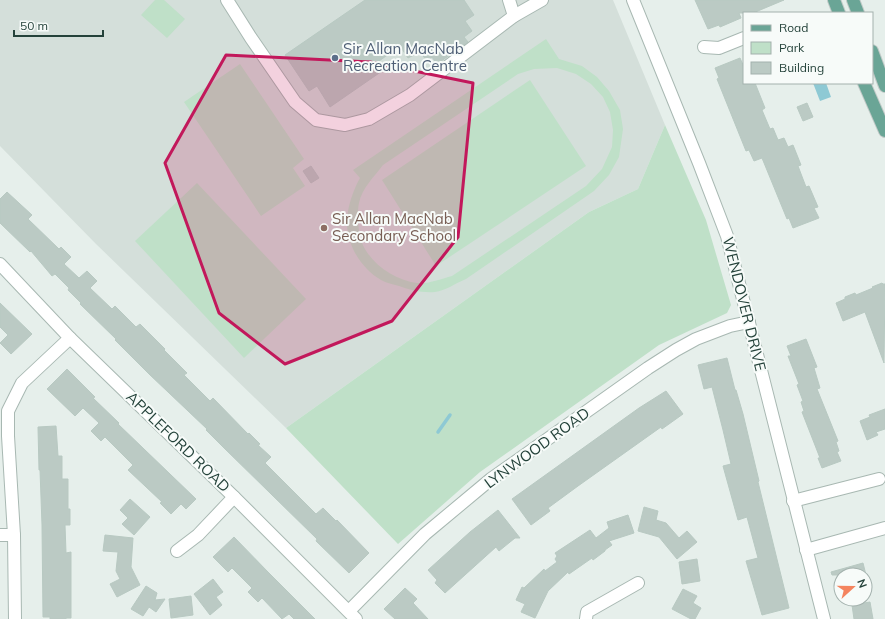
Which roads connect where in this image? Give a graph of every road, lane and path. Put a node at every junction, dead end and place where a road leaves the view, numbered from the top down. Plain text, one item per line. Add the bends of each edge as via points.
1 (227, 0) edge
2 (509, 0) edge
3 (542, 0) edge
4 (633, 0) edge
5 (834, 0) edge
6 (853, 0) edge
7 (839, 12) edge
8 (858, 12) edge
9 (514, 16) junction
10 (743, 38) edge
11 (704, 47) dead end
12 (873, 66) edge
13 (866, 84) edge
14 (885, 86) edge
15 (885, 131) edge
16 (0, 264) edge
17 (749, 322) junction
18 (70, 338) junction
19 (880, 479) dead end
20 (234, 497) junction
21 (793, 501) junction
22 (885, 528) edge
23 (0, 535) edge
24 (14, 535) junction
25 (806, 550) junction
26 (177, 551) dead end
27 (638, 583) dead end
28 (353, 615) edge
29 (15, 619) edge
30 (586, 619) edge
31 (824, 619) edge

1 - 9 street via 295,102 316,120 345,125 369,119 410,95
2 - 9 street
3 - 9 street
4 - 17 street, WENDOVER DRIVE via 727,236
5 - 7 main road
6 - 8 main road
10 - 11 street via 719,48
12 - 14 main road
13 - 15 main road
16 - 18 street, APPLEFORD ROAD
17 - 21 street, WENDOVER DRIVE
17 - 28 street, LYNWOOD ROAD via 703,336 676,350 491,479 425,534
18 - 20 street, APPLEFORD ROAD
18 - 24 street via 22,383 8,411
19 - 21 street
20 - 26 street via 198,535
20 - 28 street, APPLEFORD ROAD
21 - 25 street, WENDOVER DRIVE
22 - 25 street
23 - 24 street
24 - 29 street
25 - 31 street, WENDOVER DRIVE
27 - 30 street via 587,612

